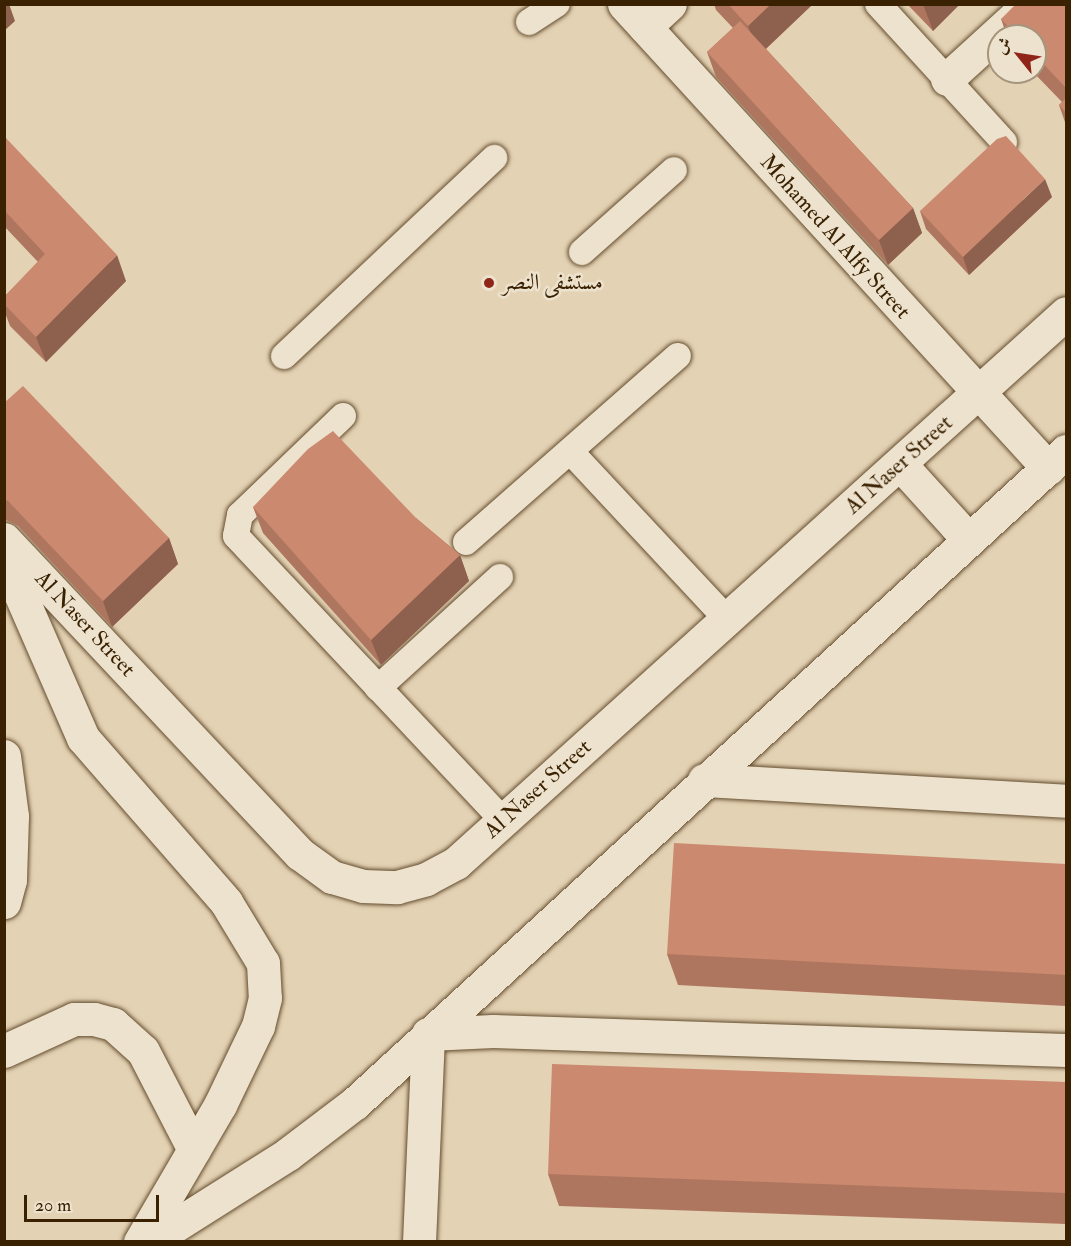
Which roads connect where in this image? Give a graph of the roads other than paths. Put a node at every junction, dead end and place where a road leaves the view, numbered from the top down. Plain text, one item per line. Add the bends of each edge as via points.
1 (557, 4) edge
2 (670, 4) edge
3 (878, 4) edge
4 (1029, 4) edge
5 (635, 16) edge
6 (529, 22) dead end
7 (947, 79) junction
8 (1004, 142) edge
9 (494, 158) dead end
10 (674, 170) dead end
11 (582, 252) dead end
12 (1066, 313) edge
13 (285, 356) dead end
14 (678, 356) dead end
15 (979, 394) junction
16 (343, 416) dead end
17 (570, 451) junction
18 (1057, 459) edge
19 (901, 465) junction
20 (4, 539) edge
21 (968, 540) junction
22 (466, 542) dead end
23 (4, 557) edge
24 (500, 577) dead end
25 (726, 618) junction
26 (378, 688) junction
27 (4, 756) edge
28 (704, 780) junction
29 (1066, 801) edge
30 (503, 820) junction
31 (4, 902) edge
32 (428, 1034) junction
33 (1066, 1050) edge
34 (4, 1052) edge
35 (194, 1150) junction
36 (140, 1242) edge
37 (149, 1242) edge
38 (419, 1242) edge

1 - 6 lane
2 - 5 street
3 - 7 lane
4 - 7 street
5 - 15 street, Mohamed Al Alfy Street
7 - 8 lane
9 - 13 lane
10 - 11 lane
12 - 15 street, Al Naser Street
14 - 17 lane
15 - 18 street, Mohamed Al Alfy Street
15 - 19 street, Al Naser Street
16 - 26 lane via 240,515 234,530 239,542
17 - 22 lane
17 - 25 lane
18 - 21 street
19 - 21 street
19 - 25 street, Al Naser Street
20 - 30 street, Al Naser Street via 300,854 332,877 363,886 397,887 426,879 456,862
21 - 28 street
23 - 35 street via 83,738 226,902 263,963 266,998 258,1026
24 - 26 lane
25 - 30 street, Al Naser Street
26 - 30 lane
27 - 31 street via 12,816 10,880
28 - 29 street
28 - 32 street
32 - 33 street via 493,1031
32 - 37 street via 355,1103 288,1154
32 - 38 street
34 - 35 street via 74,1019 113,1024 142,1051
35 - 36 street

